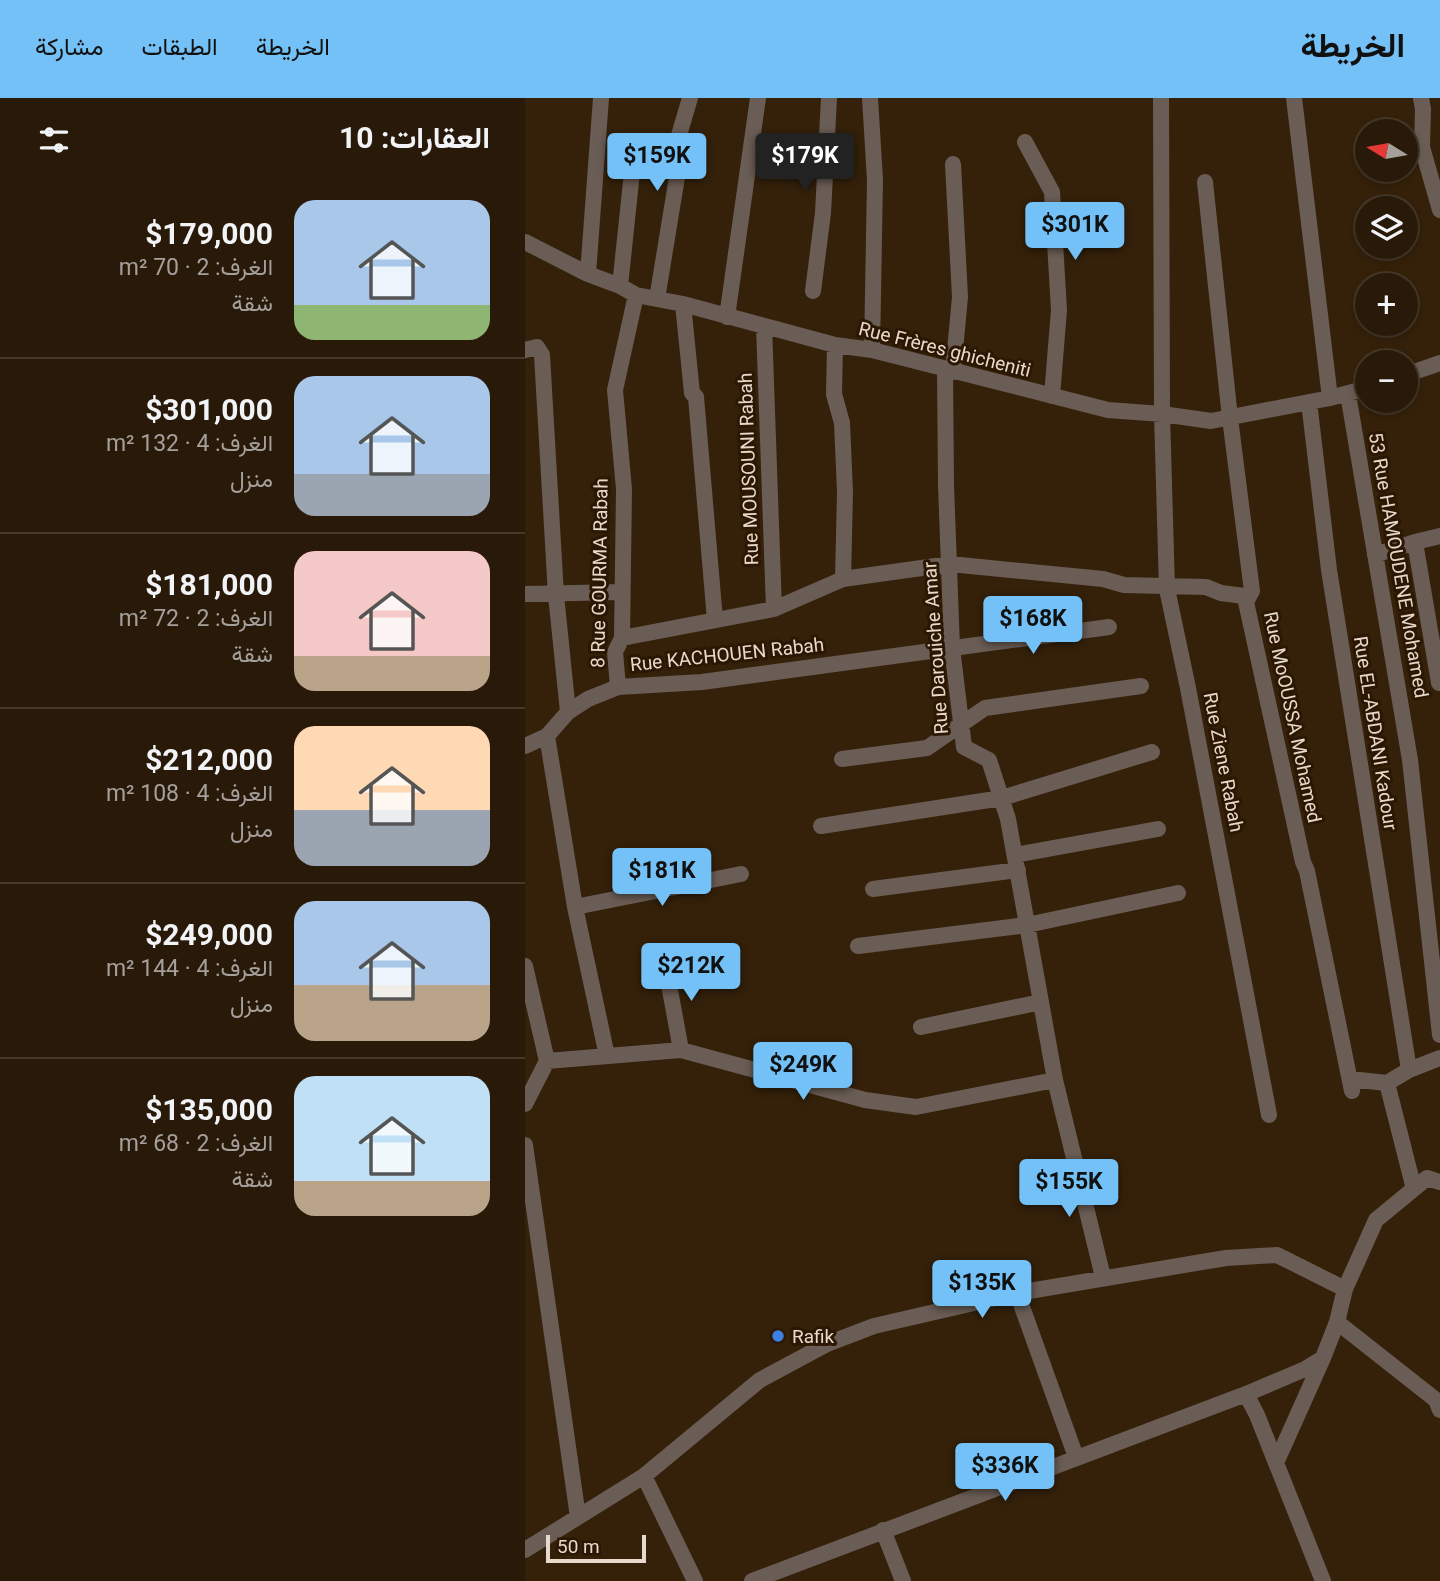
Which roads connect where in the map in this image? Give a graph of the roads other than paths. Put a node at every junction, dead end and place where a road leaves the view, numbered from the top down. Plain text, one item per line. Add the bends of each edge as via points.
1 (601, 98) edge
2 (690, 98) edge
3 (758, 98) edge
4 (829, 98) edge
5 (870, 98) edge
6 (1161, 98) edge
7 (1294, 98) edge
8 (1421, 98) edge
9 (1025, 142) dead end
10 (635, 144) dead end
11 (953, 164) dead end
12 (1205, 182) dead end
13 (1440, 210) edge
14 (525, 242) edge
15 (588, 274) junction
16 (620, 285) junction
17 (813, 291) dead end
18 (636, 295) junction
19 (657, 299) junction
20 (683, 304) junction
21 (727, 317) junction
22 (764, 326) junction
23 (835, 345) junction
24 (525, 350) edge
25 (872, 350) junction
26 (1440, 363) edge
27 (949, 371) junction
28 (1418, 371) edge
29 (1355, 392) edge
30 (1348, 394) junction
31 (1052, 397) junction
32 (1330, 398) junction
33 (1309, 402) junction
34 (1162, 414) junction
35 (1230, 418) junction
36 (1440, 536) edge
37 (1415, 542) junction
38 (1375, 555) junction
39 (950, 564) junction
40 (843, 579) junction
41 (1167, 586) junction
42 (622, 592) junction
43 (525, 594) edge
44 (556, 595) junction
45 (1244, 596) dead end
46 (774, 610) junction
47 (715, 620) junction
48 (1109, 627) dead end
49 (622, 638) junction
50 (952, 648) junction
51 (1439, 684) edge
52 (1141, 686) dead end
53 (618, 687) junction
54 (568, 712) junction
55 (961, 725) junction
56 (547, 736) junction
57 (525, 746) edge
58 (1152, 752) dead end
59 (842, 759) dead end
60 (1002, 798) junction
61 (821, 826) dead end
62 (1158, 829) dead end
63 (1016, 862) junction
64 (741, 874) dead end
65 (873, 889) dead end
66 (1178, 893) dead end
67 (575, 907) junction
68 (1027, 925) junction
69 (858, 946) dead end
70 (665, 963) dead end
71 (525, 966) edge
72 (1041, 1002) junction
73 (921, 1027) dead end
74 (1440, 1035) edge
75 (681, 1050) junction
76 (607, 1056) junction
77 (1440, 1058) edge
78 (547, 1061) junction
79 (1409, 1070) junction
80 (1055, 1080) junction
81 (1387, 1083) junction
82 (525, 1104) edge
83 (1269, 1115) dead end
84 (525, 1145) edge
85 (1440, 1182) edge
86 (1414, 1189) junction
87 (1103, 1277) junction
88 (1345, 1289) junction
89 (1017, 1293) junction
90 (1337, 1322) junction
91 (1323, 1359) junction
92 (1245, 1394) junction
93 (1440, 1410) edge
94 (1076, 1457) junction
95 (1276, 1463) junction
96 (644, 1476) junction
97 (578, 1517) junction
98 (883, 1530) junction
99 (525, 1550) edge
100 (695, 1581) edge
101 (752, 1581) edge
102 (903, 1581) edge
103 (1323, 1581) edge

1 - 15 street
2 - 19 street via 671,159 678,171
3 - 21 street
4 - 17 street via 823,213
5 - 25 street via 875,180
6 - 34 street, Rue Ziene Rabah
7 - 32 street
8 - 13 street via 1422,147
9 - 31 street via 1052,192 1059,310
10 - 16 street
11 - 27 street, Rue Darouiche Amar via 960,297
12 - 35 street, Rue MoOUSSA Mohamed
14 - 15 street, Rue Frères ghicheniti
15 - 16 street, Rue Frères ghicheniti
16 - 18 street, Rue Frères ghicheniti
18 - 19 street, Rue Frères ghicheniti
18 - 42 street, 8 Rue GOURMA Rabah via 615,390 624,489
19 - 20 street, Rue Frères ghicheniti
20 - 21 street, Rue Frères ghicheniti
20 - 47 street via 696,397
21 - 22 street, Rue Frères ghicheniti
22 - 23 street, Rue Frères ghicheniti
22 - 46 street, Rue MOUSOUNI Rabah
23 - 25 street, Rue Frères ghicheniti
23 - 40 street via 834,394 842,423 845,492
24 - 44 street via 537,347 542,355
25 - 27 street, Rue Frères ghicheniti
26 - 28 street
27 - 31 street, Rue Frères ghicheniti
27 - 39 street, Rue Darouiche Amar via 946,485
29 - 30 street, Rue Frères ghicheniti
30 - 32 street, Rue Frères ghicheniti
30 - 38 street, 53 Rue HAMOUDENE Mohamed
31 - 34 street, Rue Frères ghicheniti via 1108,410
32 - 33 street, Rue Frères ghicheniti
33 - 35 street, Rue Frères ghicheniti
33 - 79 street, Rue EL-ABDANI Kadour via 1328,570
34 - 35 street, Rue Frères ghicheniti via 1211,421
34 - 41 street, Rue Ziene Rabah
35 - 81 street, Rue MoOUSSA Mohamed via 1252,591 1246,602 1351,1085
36 - 37 street
37 - 38 street
37 - 51 street
38 - 74 street, 53 Rue HAMOUDENE Mohamed via 1410,760
39 - 40 street
39 - 41 street
39 - 50 street, Rue Darouiche Amar
40 - 46 street
41 - 45 street via 1206,587
41 - 83 street, Rue Ziene Rabah
42 - 44 street
42 - 49 street, 8 Rue GOURMA Rabah
43 - 44 street
44 - 54 street
46 - 47 street
47 - 49 street
48 - 50 street, Rue KACHOUEN Rabah
49 - 53 street, 8 Rue GOURMA Rabah via 615,652
50 - 53 street, Rue KACHOUEN Rabah via 702,682
50 - 55 street, Rue Darouiche Amar
52 - 55 street via 985,708
53 - 54 street, Rue KACHOUEN Rabah
54 - 56 street, Rue KACHOUEN Rabah
55 - 59 street via 927,748
55 - 60 street, Rue Darouiche Amar via 964,747 989,760
56 - 57 street, Rue KACHOUEN Rabah
56 - 67 street
58 - 60 street
60 - 61 street
60 - 63 street, Rue Darouiche Amar
62 - 63 street
63 - 65 street
63 - 68 street, Rue Darouiche Amar
64 - 67 street
66 - 68 street
67 - 76 street
68 - 69 street
68 - 72 street, Rue Darouiche Amar
70 - 75 street
71 - 78 street
72 - 73 street
72 - 80 street, Rue Darouiche Amar
75 - 76 street
75 - 80 street via 865,1100 916,1107
76 - 78 street
77 - 79 street
78 - 82 street
79 - 81 street
80 - 87 street, Rue Darouiche Amar
81 - 86 street
84 - 97 street
85 - 86 street via 1427,1178
86 - 88 street via 1375,1220
87 - 88 street via 1277,1255
87 - 89 street
88 - 90 street
89 - 94 street
89 - 96 street via 874,1326 827,1344 760,1380
90 - 91 street
90 - 93 street via 1437,1400
91 - 92 street
91 - 95 street
92 - 94 street
92 - 95 street
94 - 98 street
95 - 103 street
96 - 97 street
96 - 100 street
97 - 99 street
98 - 101 street
98 - 102 street

